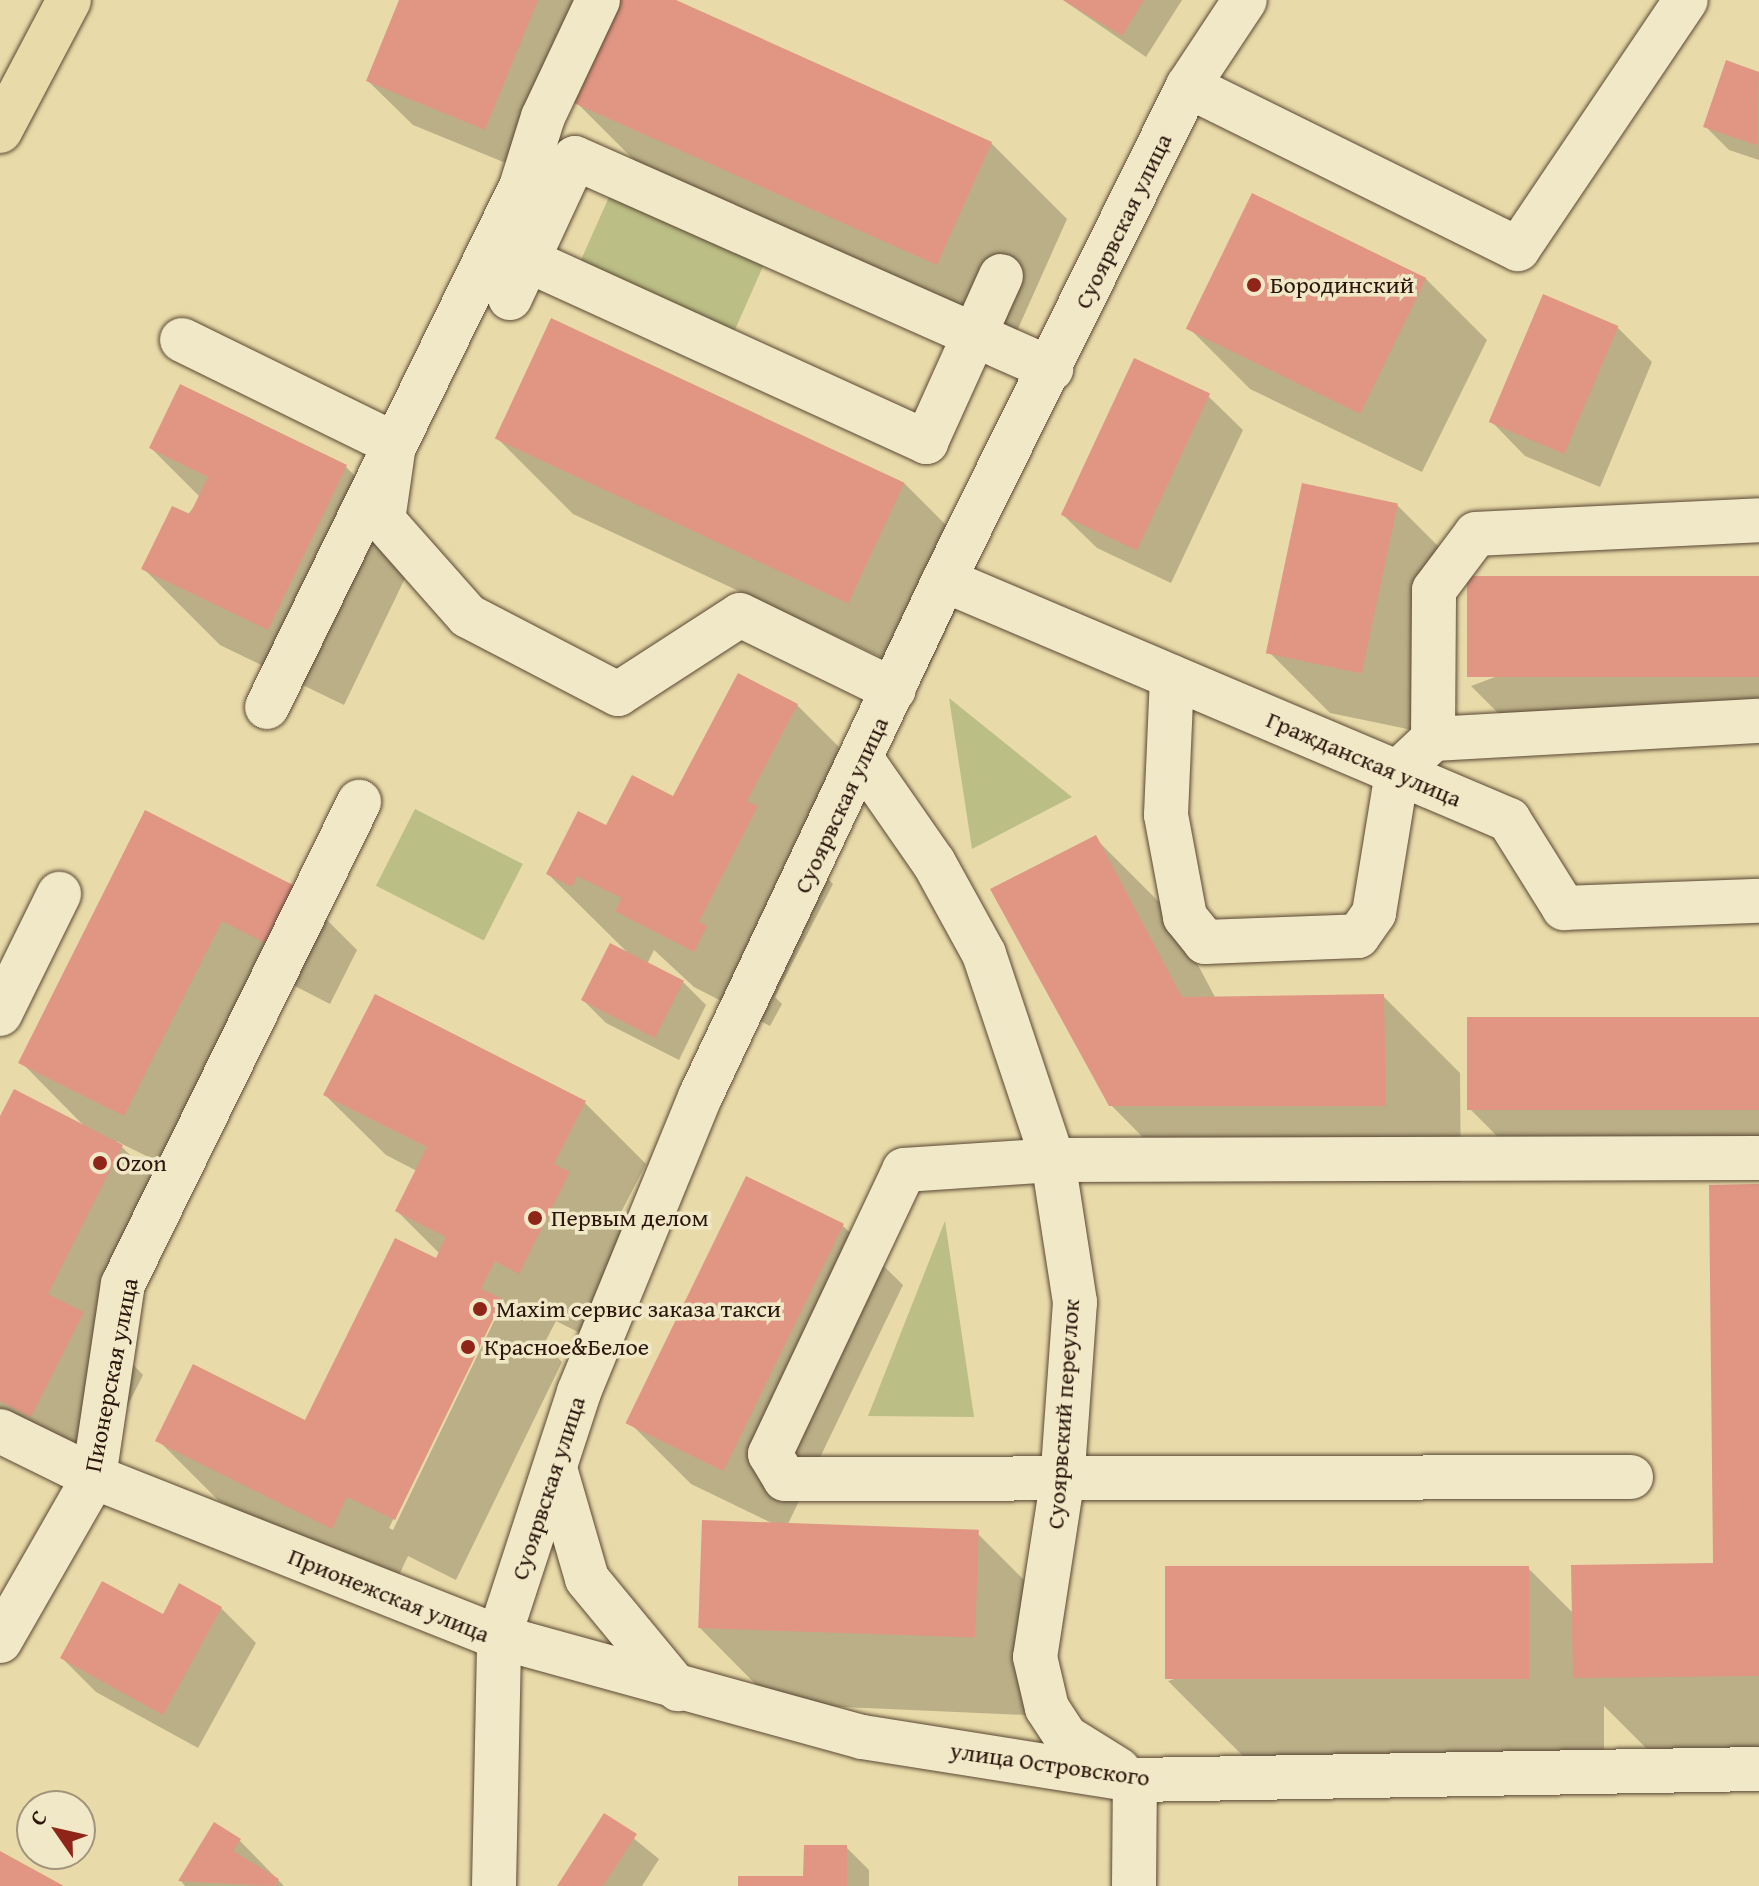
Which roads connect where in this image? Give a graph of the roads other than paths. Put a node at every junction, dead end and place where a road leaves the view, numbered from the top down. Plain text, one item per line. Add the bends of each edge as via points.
1 (69, 0) edge
2 (598, 0) edge
3 (1245, 0) edge
4 (1686, 0) edge
5 (1188, 86) junction
6 (0, 131) edge
7 (526, 189) junction
8 (1001, 276) dead end
9 (974, 334) junction
10 (182, 340) dead end
11 (1051, 369) junction
12 (394, 444) junction
13 (1759, 520) edge
14 (944, 580) junction
15 (1172, 677) junction
16 (894, 690) junction
17 (267, 707) dead end
18 (1759, 721) edge
19 (1433, 739) junction
20 (863, 761) junction
21 (1397, 773) junction
22 (359, 802) dead end
23 (59, 894) dead end
24 (1759, 901) edge
25 (0, 1014) edge
26 (1759, 1158) edge
27 (1053, 1160) junction
28 (0, 1431) edge
29 (556, 1472) junction
30 (94, 1477) junction
31 (1631, 1477) dead end
32 (1062, 1483) junction
33 (499, 1637) junction
34 (0, 1641) edge
35 (678, 1689) junction
36 (1759, 1769) edge
37 (1135, 1780) junction
38 (494, 1886) edge
39 (1134, 1886) edge

1 - 6 main road
2 - 7 street via 543,117
3 - 5 street, Суоярвская улица
4 - 5 street via 1518,249
5 - 11 street, Суоярвская улица
7 - 9 street via 575,158
7 - 9 street via 519,279 926,442
7 - 12 street
8 - 9 street
9 - 11 street
10 - 12 street
11 - 14 street, Суоярвская улица
12 - 16 street via 383,520 458,604 618,694 740,615
12 - 17 street
13 - 19 street via 1476,534 1434,590
14 - 15 street, Гражданская улица
14 - 16 street, Суоярвская улица
15 - 21 street, Гражданская улица
15 - 21 street via 1166,815 1185,917 1205,942 1358,936 1374,913
16 - 20 street, Суоярвская улица
18 - 19 street
19 - 21 street
20 - 27 street, Суоярвский переулок via 934,863 984,954
20 - 29 street, Суоярвская улица via 700,1097 579,1392
21 - 24 street, Гражданская улица via 1509,820 1564,908
22 - 30 street, Пионерская улица via 123,1284
23 - 25 street
26 - 27 street
27 - 32 street, Суоярвский переулок via 1075,1302
27 - 32 street via 904,1170 770,1454 785,1479
28 - 30 street, Прионежская улица
29 - 33 street, Суоярвская улица
29 - 35 street via 587,1579
30 - 33 street, Прионежская улица
30 - 34 street, Пионерская улица
31 - 32 street
32 - 37 street, Суоярвский переулок via 1035,1657 1047,1708 1066,1737
33 - 35 street, улица Островского
33 - 38 street, Прионежская улица
35 - 37 street, улица Островского via 862,1737
36 - 37 street, улица Островского
37 - 39 street

